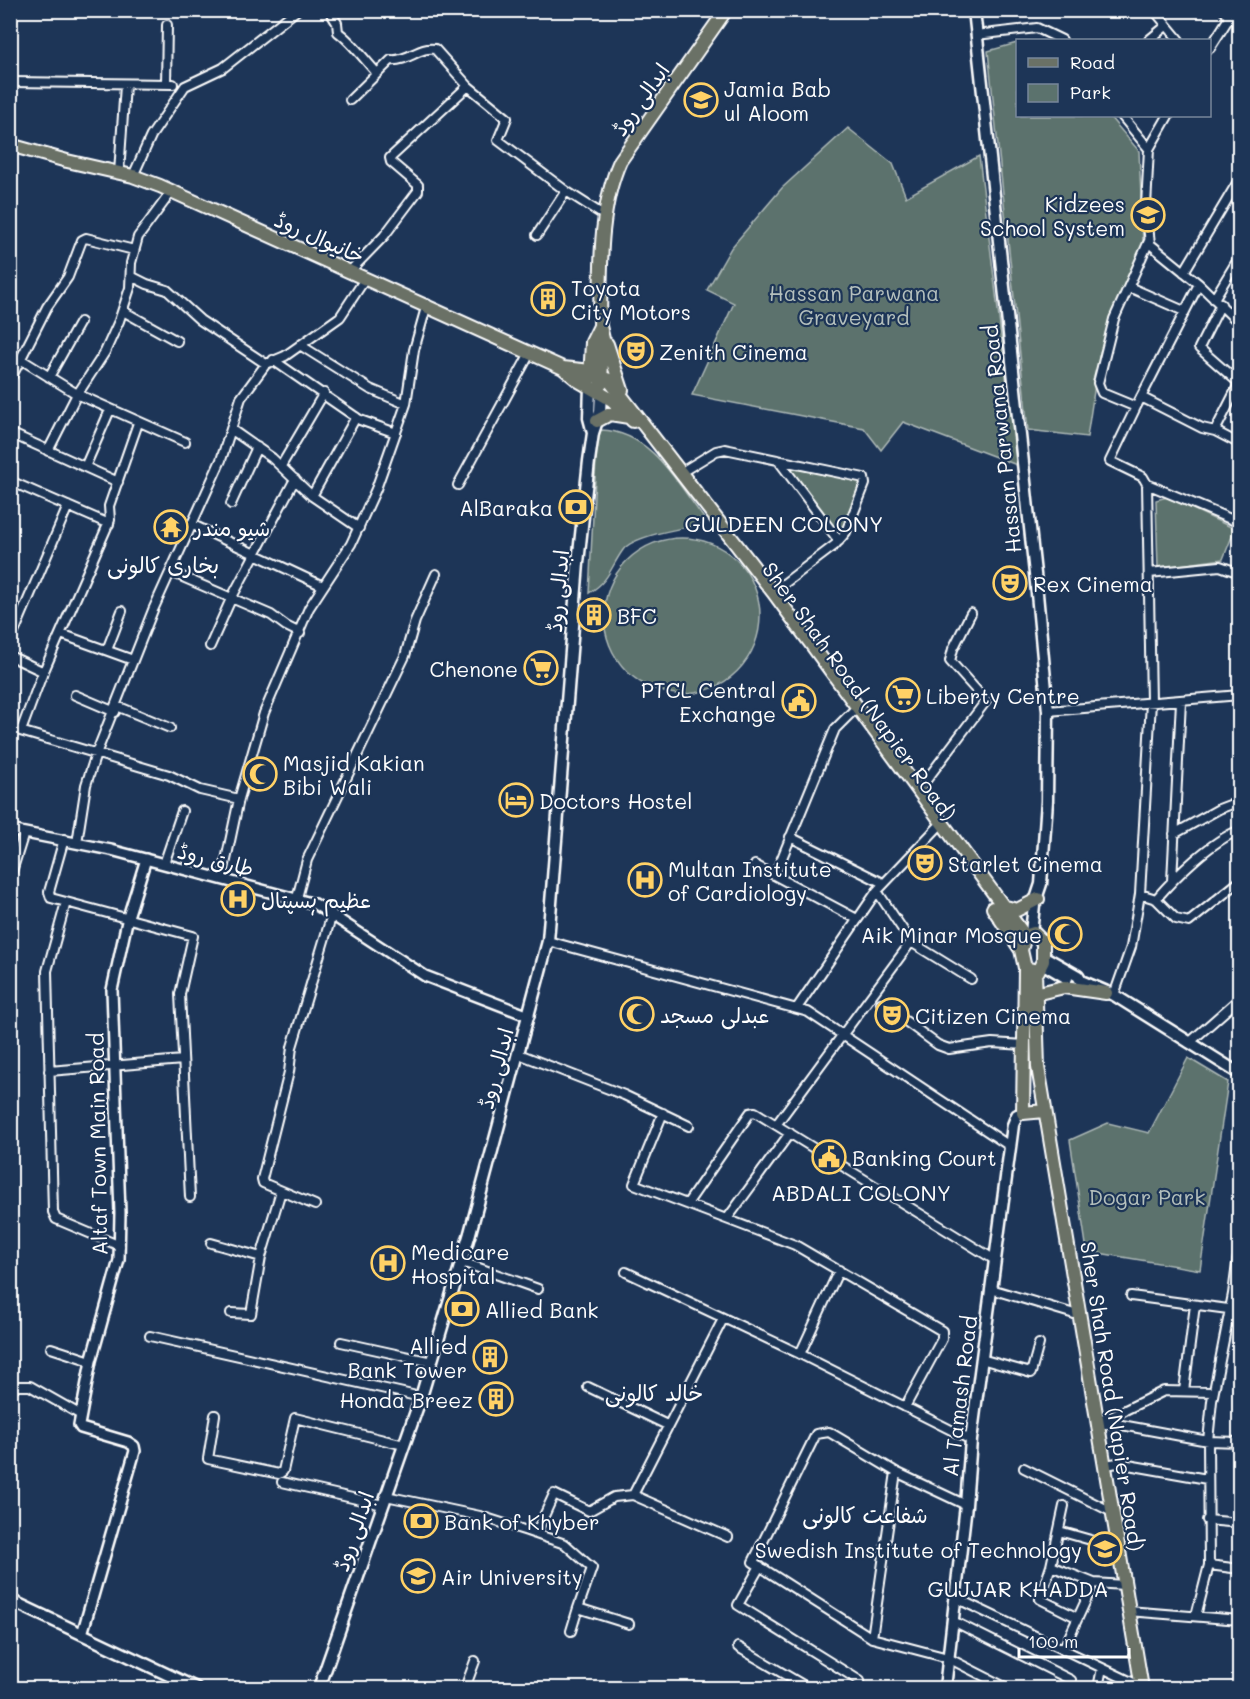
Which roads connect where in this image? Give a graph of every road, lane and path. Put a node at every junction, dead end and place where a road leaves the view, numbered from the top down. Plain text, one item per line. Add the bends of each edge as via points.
1 (297, 10) edge
2 (329, 10) edge
3 (726, 10) edge
4 (974, 10) edge
5 (1154, 10) edge
6 (1224, 10) edge
7 (167, 25) dead end
8 (1166, 26) junction
9 (976, 35) junction
10 (1060, 39) edge
11 (1150, 39) edge
12 (1178, 39) edge
13 (1211, 45) edge
14 (376, 72) junction
15 (10, 82) edge
16 (125, 85) junction
17 (468, 86) junction
18 (350, 100) dead end
19 (1123, 117) edge
20 (1167, 117) edge
21 (10, 142) edge
22 (1149, 150) junction
23 (10, 152) edge
24 (54, 158) junction
25 (67, 162) junction
26 (119, 173) junction
27 (133, 176) junction
28 (1239, 178) edge
29 (172, 191) junction
30 (566, 191) junction
31 (605, 216) junction
32 (537, 235) dead end
33 (1149, 241) junction
34 (134, 250) junction
35 (1239, 256) edge
36 (349, 272) junction
37 (1184, 272) junction
38 (131, 276) junction
39 (365, 279) junction
40 (1199, 284) junction
41 (1129, 287) junction
42 (1214, 299) junction
43 (427, 304) junction
44 (1221, 304) junction
45 (123, 311) junction
46 (1184, 311) junction
47 (80, 322) dead end
48 (1239, 324) edge
49 (600, 326) junction
50 (177, 341) dead end
51 (300, 345) junction
52 (530, 353) junction
53 (22, 360) junction
54 (270, 362) junction
55 (563, 368) junction
56 (596, 375) junction
57 (49, 377) junction
58 (10, 380) edge
59 (1239, 382) edge
60 (595, 389) junction
61 (324, 393) junction
62 (77, 394) junction
63 (624, 397) junction
64 (1141, 397) junction
65 (406, 404) junction
66 (1136, 407) junction
67 (110, 410) junction
68 (356, 417) junction
69 (629, 417) junction
70 (138, 423) junction
71 (595, 427) junction
72 (232, 430) junction
73 (645, 430) junction
74 (1215, 431) junction
75 (10, 433) edge
76 (396, 433) junction
77 (185, 442) dead end
78 (1239, 444) edge
79 (257, 447) junction
80 (48, 451) junction
81 (778, 460) junction
82 (281, 466) junction
83 (85, 467) junction
84 (680, 473) junction
85 (295, 479) junction
86 (13, 482) edge
87 (118, 482) junction
88 (1147, 484) junction
89 (458, 485) dead end
90 (10, 493) edge
91 (312, 496) junction
92 (231, 504) dead end
93 (68, 506) junction
94 (1239, 523) edge
95 (109, 524) junction
96 (191, 524) junction
97 (359, 528) junction
98 (839, 541) junction
99 (255, 554) junction
100 (746, 563) junction
101 (171, 572) junction
102 (1149, 573) junction
103 (1239, 573) edge
104 (436, 574) dead end
105 (323, 586) junction
106 (773, 592) junction
107 (231, 599) junction
108 (122, 610) dead end
109 (971, 613) dead end
110 (61, 633) junction
111 (300, 633) junction
112 (10, 642) edge
113 (210, 646) dead end
114 (107, 650) junction
115 (10, 656) edge
116 (133, 660) junction
117 (44, 672) junction
118 (75, 695) dead end
119 (1239, 695) edge
120 (1181, 701) junction
121 (1151, 702) junction
122 (116, 709) junction
123 (853, 711) junction
124 (1048, 711) junction
125 (10, 728) edge
126 (170, 728) dead end
127 (21, 731) junction
128 (96, 754) junction
129 (918, 791) junction
130 (239, 799) junction
131 (1239, 801) edge
132 (182, 811) dead end
133 (937, 828) junction
134 (10, 830) edge
135 (1239, 830) edge
136 (24, 832) junction
137 (1174, 834) junction
138 (790, 837) junction
139 (64, 840) junction
140 (78, 843) junction
141 (146, 859) junction
142 (164, 864) junction
143 (755, 865) dead end
144 (774, 875) junction
145 (10, 878) edge
146 (222, 879) junction
147 (1172, 881) junction
148 (1239, 881) edge
149 (883, 884) junction
150 (877, 891) junction
151 (1140, 894) junction
152 (297, 898) junction
153 (1038, 899) junction
154 (1156, 899) junction
155 (66, 902) junction
156 (997, 906) junction
157 (332, 914) junction
158 (128, 917) junction
159 (857, 919) junction
160 (1031, 935) junction
161 (548, 941) junction
162 (911, 942) junction
163 (1021, 950) junction
164 (1036, 964) junction
165 (971, 979) dead end
166 (1035, 994) junction
167 (1110, 994) junction
168 (1239, 998) edge
169 (881, 1003) dead end
170 (797, 1008) junction
171 (530, 1016) junction
172 (842, 1035) junction
173 (1189, 1043) junction
174 (1025, 1045) junction
175 (519, 1054) junction
176 (183, 1060) junction
177 (114, 1065) junction
178 (49, 1071) junction
179 (1239, 1074) edge
180 (1045, 1111) junction
181 (663, 1113) junction
182 (1023, 1113) junction
183 (776, 1125) junction
184 (689, 1126) dead end
185 (790, 1133) junction
186 (1011, 1147) junction
187 (281, 1191) junction
188 (190, 1197) dead end
189 (687, 1204) junction
190 (315, 1205) dead end
191 (728, 1219) junction
192 (1239, 1241) edge
193 (212, 1243) dead end
194 (120, 1246) junction
195 (261, 1257) junction
196 (995, 1260) junction
197 (462, 1262) junction
198 (838, 1270) junction
199 (626, 1272) dead end
200 (538, 1289) dead end
201 (991, 1290) junction
202 (1236, 1294) edge
203 (1131, 1296) dead end
204 (1195, 1305) junction
205 (1228, 1309) junction
206 (231, 1313) dead end
207 (1081, 1316) junction
208 (723, 1319) junction
209 (150, 1336) dead end
210 (341, 1342) dead end
211 (1039, 1344) dead end
212 (51, 1348) dead end
213 (800, 1354) junction
214 (981, 1359) junction
215 (91, 1361) junction
216 (432, 1362) junction
217 (10, 1386) edge
218 (588, 1387) dead end
219 (1184, 1391) junction
220 (1213, 1392) junction
221 (421, 1397) junction
222 (906, 1407) junction
223 (81, 1415) junction
224 (215, 1415) dead end
225 (1100, 1423) junction
226 (667, 1425) junction
227 (971, 1440) junction
228 (1208, 1441) junction
229 (1239, 1442) edge
230 (404, 1445) junction
231 (1106, 1465) junction
232 (1024, 1468) dead end
233 (896, 1472) junction
234 (1207, 1479) junction
235 (282, 1482) dead end
236 (633, 1495) junction
237 (385, 1500) junction
238 (966, 1505) junction
239 (1064, 1506) dead end
240 (1114, 1514) junction
241 (1207, 1521) junction
242 (1239, 1523) edge
243 (527, 1531) junction
244 (1059, 1531) junction
245 (728, 1537) dead end
246 (1119, 1548) junction
247 (1209, 1565) junction
248 (760, 1566) junction
249 (1051, 1566) junction
250 (1239, 1569) edge
251 (1094, 1583) junction
252 (1124, 1585) junction
253 (956, 1598) junction
254 (10, 1600) edge
255 (579, 1608) junction
256 (1128, 1611) junction
257 (1196, 1616) junction
258 (1078, 1618) junction
259 (1239, 1620) edge
260 (953, 1621) junction
261 (629, 1624) dead end
262 (571, 1631) dead end
263 (82, 1634) junction
264 (872, 1638) junction
265 (738, 1647) dead end
266 (1064, 1650) junction
267 (948, 1658) junction
268 (475, 1661) dead end
269 (1102, 1668) junction
270 (1239, 1676) edge
271 (1071, 1680) dead end
272 (860, 1681) dead end
273 (1239, 1685) edge
274 (1142, 1688) edge
275 (196, 1689) edge
276 (319, 1689) edge
277 (465, 1689) edge
278 (808, 1689) edge
279 (945, 1689) edge
280 (1007, 1689) edge
281 (1098, 1689) edge

1 - 27 street via 222,68 185,86 151,136
2 - 14 street via 338,32
3 - 31 main road, ابدالی روڈ via 620,161
4 - 9 main road, Hassan Parwana Road
5 - 8 street
6 - 13 street via 1229,18
7 - 16 street via 169,84
8 - 11 street
8 - 12 street
9 - 10 street via 1037,28
9 - 124 main road, Hassan Parwana Road
14 - 17 street via 391,60 399,61 431,48
14 - 18 street via 378,75
15 - 16 street
16 - 26 street
17 - 30 street via 507,118 498,140
17 - 36 street via 390,158 418,185 418,191 384,236
19 - 22 street
20 - 22 street
21 - 24 main road
22 - 33 street
23 - 24 main road, خانیوال روڈ
23 - 25 main road
24 - 25 main road, خانیوال روڈ
25 - 26 main road, خانیوال روڈ
26 - 27 main road, خانیوال روڈ
27 - 29 main road, خانیوال روڈ
28 - 37 street
29 - 34 street via 138,237
29 - 36 main road, خانیوال روڈ
30 - 31 street
30 - 32 street
31 - 49 main road, ابدالی روڈ
33 - 37 street
33 - 41 street
34 - 38 street
34 - 53 street via 82,240 68,277 47,307
35 - 42 street
36 - 39 main road, خانیوال روڈ
37 - 40 street
38 - 45 street
38 - 54 street via 167,290 200,320
39 - 43 main road, خانیوال روڈ
39 - 51 street via 340,316
40 - 42 street
40 - 46 street
41 - 46 street
41 - 66 street via 1111,330 1098,384 1102,393
42 - 44 street
43 - 52 main road, خانیوال روڈ
43 - 65 street via 414,351
44 - 48 street
44 - 59 street via 1199,348
45 - 50 street
45 - 62 street via 105,352
46 - 64 street
47 - 57 street
49 - 56 main road via 603,339
49 - 63 main road
51 - 54 street
51 - 65 street via 377,393
52 - 55 main road, خانیوال روڈ
52 - 89 street
53 - 57 street
53 - 58 street
54 - 61 street
54 - 72 street via 241,398
55 - 56 main road, خانیوال روڈ
55 - 60 main road, خانیوال روڈ
56 - 60 main road
56 - 63 main road
57 - 62 street
59 - 74 street
60 - 69 main road, خانیوال روڈ
60 - 71 main road, ابدالی روڈ
61 - 68 street
61 - 82 street
62 - 67 street
62 - 80 street
63 - 73 main road
64 - 66 street
64 - 74 street
65 - 76 street
66 - 88 street via 1110,461 1143,477
67 - 70 street
67 - 83 street
68 - 76 street
68 - 91 street
69 - 71 main road via 610,414
69 - 73 main road, خانیوال روڈ
70 - 77 street
70 - 87 street
71 - 161 main road, ابدالی روڈ via 577,575
72 - 79 street
72 - 96 street
73 - 84 main road, Sher Shah Road (Napier Road)
73 - 100 main road, Sher Shah Road (Napier Road)
74 - 78 street
75 - 80 street
76 - 97 street
79 - 82 street
79 - 92 street
80 - 83 street
81 - 84 street via 720,449
81 - 98 street
81 - 98 street via 864,478 859,501
82 - 85 street
83 - 87 street
84 - 100 main road, Sher Shah Road (Napier Road)
85 - 91 street
85 - 99 street
86 - 90 street
86 - 93 street
87 - 95 street via 109,506
88 - 94 street
88 - 102 street
91 - 97 street
93 - 95 street
93 - 112 street
95 - 110 street
96 - 99 street
96 - 101 street
97 - 105 street
98 - 106 street
99 - 105 street
99 - 107 street
100 - 106 main road, Sher Shah Road (Napier Road)
100 - 123 main road, Sher Shah Road (Napier Road)
101 - 107 street
101 - 116 street
102 - 103 street via 1220,566
102 - 121 street
104 - 152 street via 415,621 405,656 307,860
105 - 111 street
106 - 129 main road, Sher Shah Road (Napier Road)
107 - 111 street via 271,615
107 - 113 street
108 - 114 street
109 - 129 street via 951,661 986,700
110 - 114 street
110 - 117 street
111 - 130 street via 264,713
114 - 116 street
115 - 117 street
116 - 122 street
117 - 127 street
118 - 122 street
119 - 120 street
120 - 121 street
120 - 137 street
121 - 124 street
121 - 151 street
122 - 126 street
122 - 128 street
123 - 133 main road, Sher Shah Road (Napier Road)
123 - 138 street via 835,729
124 - 153 main road, Hassan Parwana Road via 1047,801
125 - 127 street
127 - 128 street
128 - 130 street via 169,775 200,790
128 - 140 street via 86,785
129 - 156 main road, Sher Shah Road (Napier Road)
130 - 146 street
131 - 137 street
132 - 142 street
133 - 149 street
133 - 156 main road, Sher Shah Road (Napier Road)
134 - 136 street, طارق روڈ
135 - 147 street
136 - 139 street, طارق روڈ
136 - 145 street
137 - 147 street
138 - 144 street
138 - 149 street
139 - 140 street, طارق روڈ
139 - 155 street via 49,896
140 - 141 street, طارق روڈ
141 - 142 street, طارق روڈ
141 - 158 street, Altaf Town Main Road
142 - 146 street, طارق روڈ
143 - 144 street
144 - 159 street
146 - 152 street, طارق روڈ
147 - 154 street
148 - 154 street via 1189,922 1176,920
149 - 150 street
150 - 159 street
150 - 162 street
151 - 154 street
151 - 167 street via 1131,947
152 - 157 street, طارق روڈ
153 - 156 main road via 1017,910
153 - 160 main road, Hassan Parwana Road
155 - 158 street
155 - 178 street via 47,970
156 - 160 main road
156 - 163 main road
157 - 171 street, طارق روڈ via 425,976
157 - 187 street via 292,1047 262,1174 263,1183
158 - 176 street via 193,936 181,980
158 - 177 street, Altaf Town Main Road via 112,990
159 - 170 street
160 - 163 main road
160 - 164 main road via 1043,942
161 - 170 street
161 - 171 main road, ابدالی روڈ
162 - 165 street
162 - 172 street
163 - 164 main road
164 - 166 main road, Sher Shah Road (Napier Road)
164 - 167 main road via 1078,976
164 - 174 main road
166 - 167 main road via 1064,987
166 - 180 main road, Sher Shah Road (Napier Road) via 1037,1055
167 - 173 main road
168 - 173 street
169 - 174 street via 949,1049 992,1043
170 - 172 street
171 - 175 main road, ابدالی روڈ
172 - 183 street
172 - 186 street
173 - 179 main road
174 - 182 main road
175 - 181 street
175 - 197 main road, ابدالی روڈ
176 - 177 street
176 - 188 street
177 - 178 street
177 - 194 street, Altaf Town Main Road
178 - 194 street via 54,1215
180 - 182 main road
180 - 207 main road, Sher Shah Road (Napier Road)
181 - 184 street
181 - 189 street via 634,1184
182 - 186 main road, Al Tamash Road via 1015,1119
183 - 185 street
183 - 189 street via 755,1112 750,1113
185 - 191 street
185 - 196 street
186 - 196 main road, Al Tamash Road
187 - 190 street
187 - 195 street
189 - 191 street
191 - 198 street via 795,1245
192 - 202 street
193 - 195 street
194 - 215 street, Altaf Town Main Road
195 - 206 street via 251,1314
196 - 201 main road, Al Tamash Road
197 - 200 street
197 - 216 main road, ابدالی روڈ
198 - 213 street
198 - 222 street via 942,1331 942,1339
199 - 208 street
201 - 207 street
201 - 214 main road, Al Tamash Road
202 - 205 street
203 - 204 street
204 - 205 street
204 - 219 street
205 - 220 street
207 - 225 main road, Sher Shah Road (Napier Road)
208 - 213 street
208 - 226 street
209 - 221 street
210 - 216 street
211 - 214 street via 1031,1373
212 - 215 street
213 - 222 street
214 - 227 main road, Al Tamash Road
215 - 223 street, Altaf Town Main Road
216 - 221 main road, ابدالی روڈ
217 - 223 street via 30,1386
218 - 226 street
219 - 220 street
219 - 225 street via 1164,1391
220 - 228 street
221 - 230 main road, ابدالی روڈ
222 - 227 street
223 - 263 street via 81,1428 128,1442 135,1451
224 - 230 street via 208,1459 279,1474 298,1417
225 - 228 street
225 - 231 main road, Sher Shah Road (Napier Road)
226 - 236 street
227 - 238 main road, Al Tamash Road
228 - 229 street
228 - 234 street
230 - 237 main road, ابدالی روڈ
231 - 234 street via 1117,1463
231 - 240 main road, Sher Shah Road (Napier Road)
232 - 240 street
233 - 238 street
233 - 248 street via 829,1432 816,1434 753,1562
233 - 264 street
234 - 241 street
235 - 237 street
236 - 243 street via 614,1497 589,1510 554,1494 539,1527
236 - 245 street
237 - 243 street via 480,1516
237 - 276 main road, ابدالی روڈ
238 - 253 main road, Al Tamash Road
239 - 244 street
240 - 246 main road, Sher Shah Road (Napier Road)
241 - 242 street
241 - 247 street
243 - 255 street via 565,1544 592,1568
244 - 246 street
244 - 249 street
246 - 252 main road, Sher Shah Road (Napier Road)
247 - 250 street
247 - 257 street
248 - 264 street
248 - 272 street via 738,1605
249 - 251 street
249 - 258 street via 1040,1599
251 - 252 street
251 - 258 street
252 - 256 main road, Sher Shah Road (Napier Road)
253 - 260 main road, Al Tamash Road
253 - 266 street
254 - 263 main road
255 - 261 street
255 - 262 street
256 - 257 street
256 - 274 main road, Sher Shah Road (Napier Road)
257 - 259 street
258 - 266 street
260 - 267 main road, Al Tamash Road
260 - 271 street
263 - 275 main road
264 - 267 street
265 - 278 street
266 - 269 street
267 - 279 main road, Al Tamash Road
267 - 280 street
268 - 277 street
269 - 274 street
269 - 281 street
270 - 273 street

